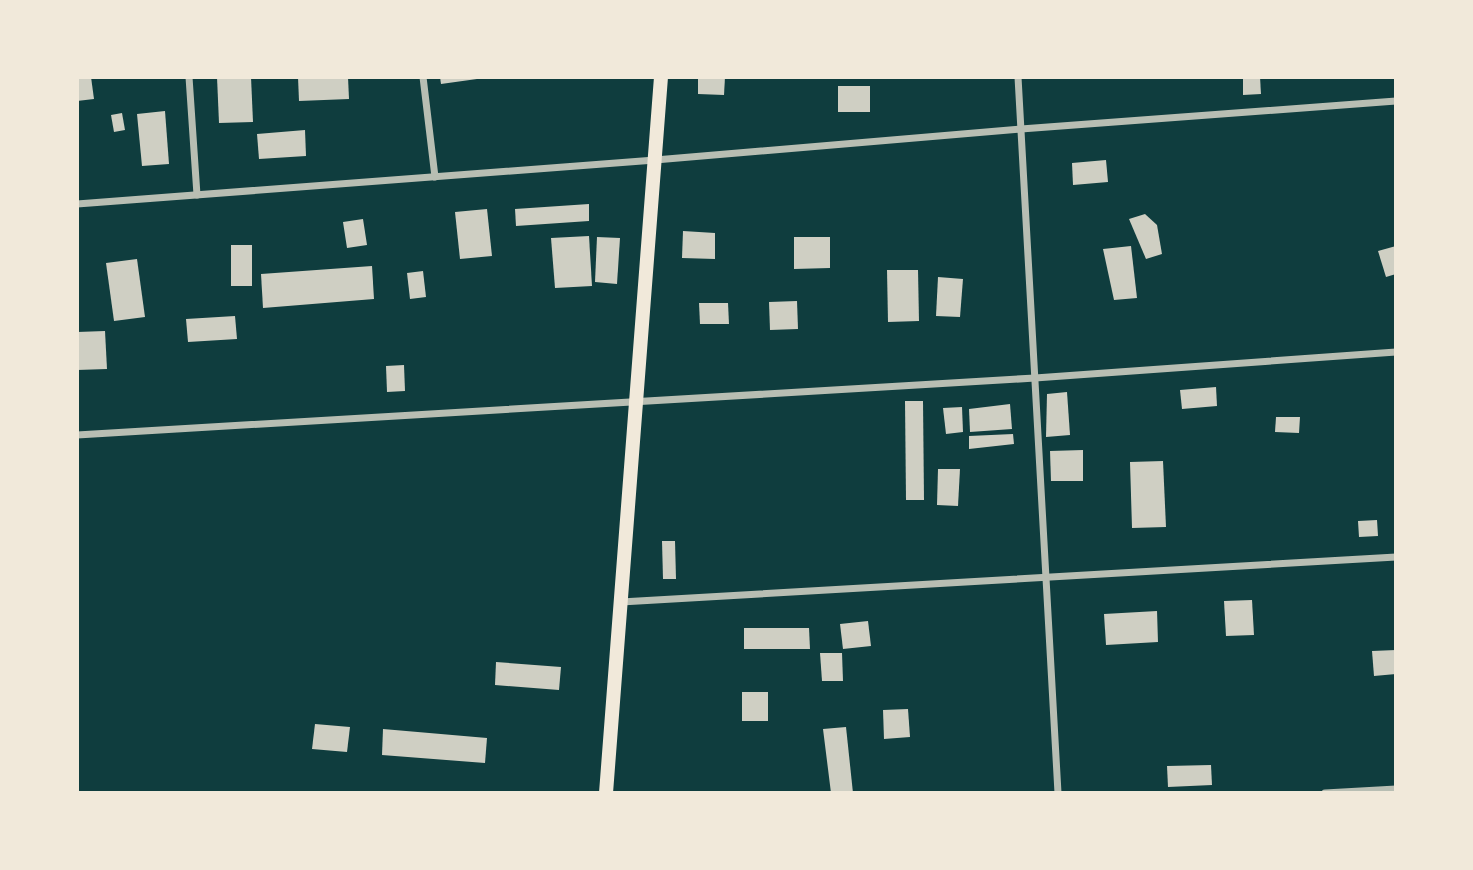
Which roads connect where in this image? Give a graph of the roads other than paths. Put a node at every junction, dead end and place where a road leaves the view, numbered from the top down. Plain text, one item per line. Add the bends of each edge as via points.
1 (189, 77) edge
2 (423, 77) edge
3 (661, 77) edge
4 (1018, 77) edge
5 (1396, 101) edge
6 (1021, 129) junction
7 (655, 160) junction
8 (435, 177) junction
9 (197, 195) junction
10 (77, 204) edge
11 (1396, 352) edge
12 (1035, 378) junction
13 (635, 402) junction
14 (77, 435) edge
15 (1396, 557) edge
16 (1046, 576) junction
17 (620, 602) junction
18 (1396, 789) edge
19 (606, 793) edge
20 (1058, 793) edge
21 (1325, 793) edge

1 - 9 street
2 - 8 street
3 - 7 main road
4 - 6 street
5 - 6 street
6 - 7 street
6 - 12 street
7 - 8 street
7 - 13 main road
8 - 9 street
9 - 10 street
11 - 12 street
12 - 13 street
12 - 16 street
13 - 14 street
13 - 17 main road
15 - 16 street
16 - 17 street
16 - 20 street
17 - 19 main road
18 - 21 street

